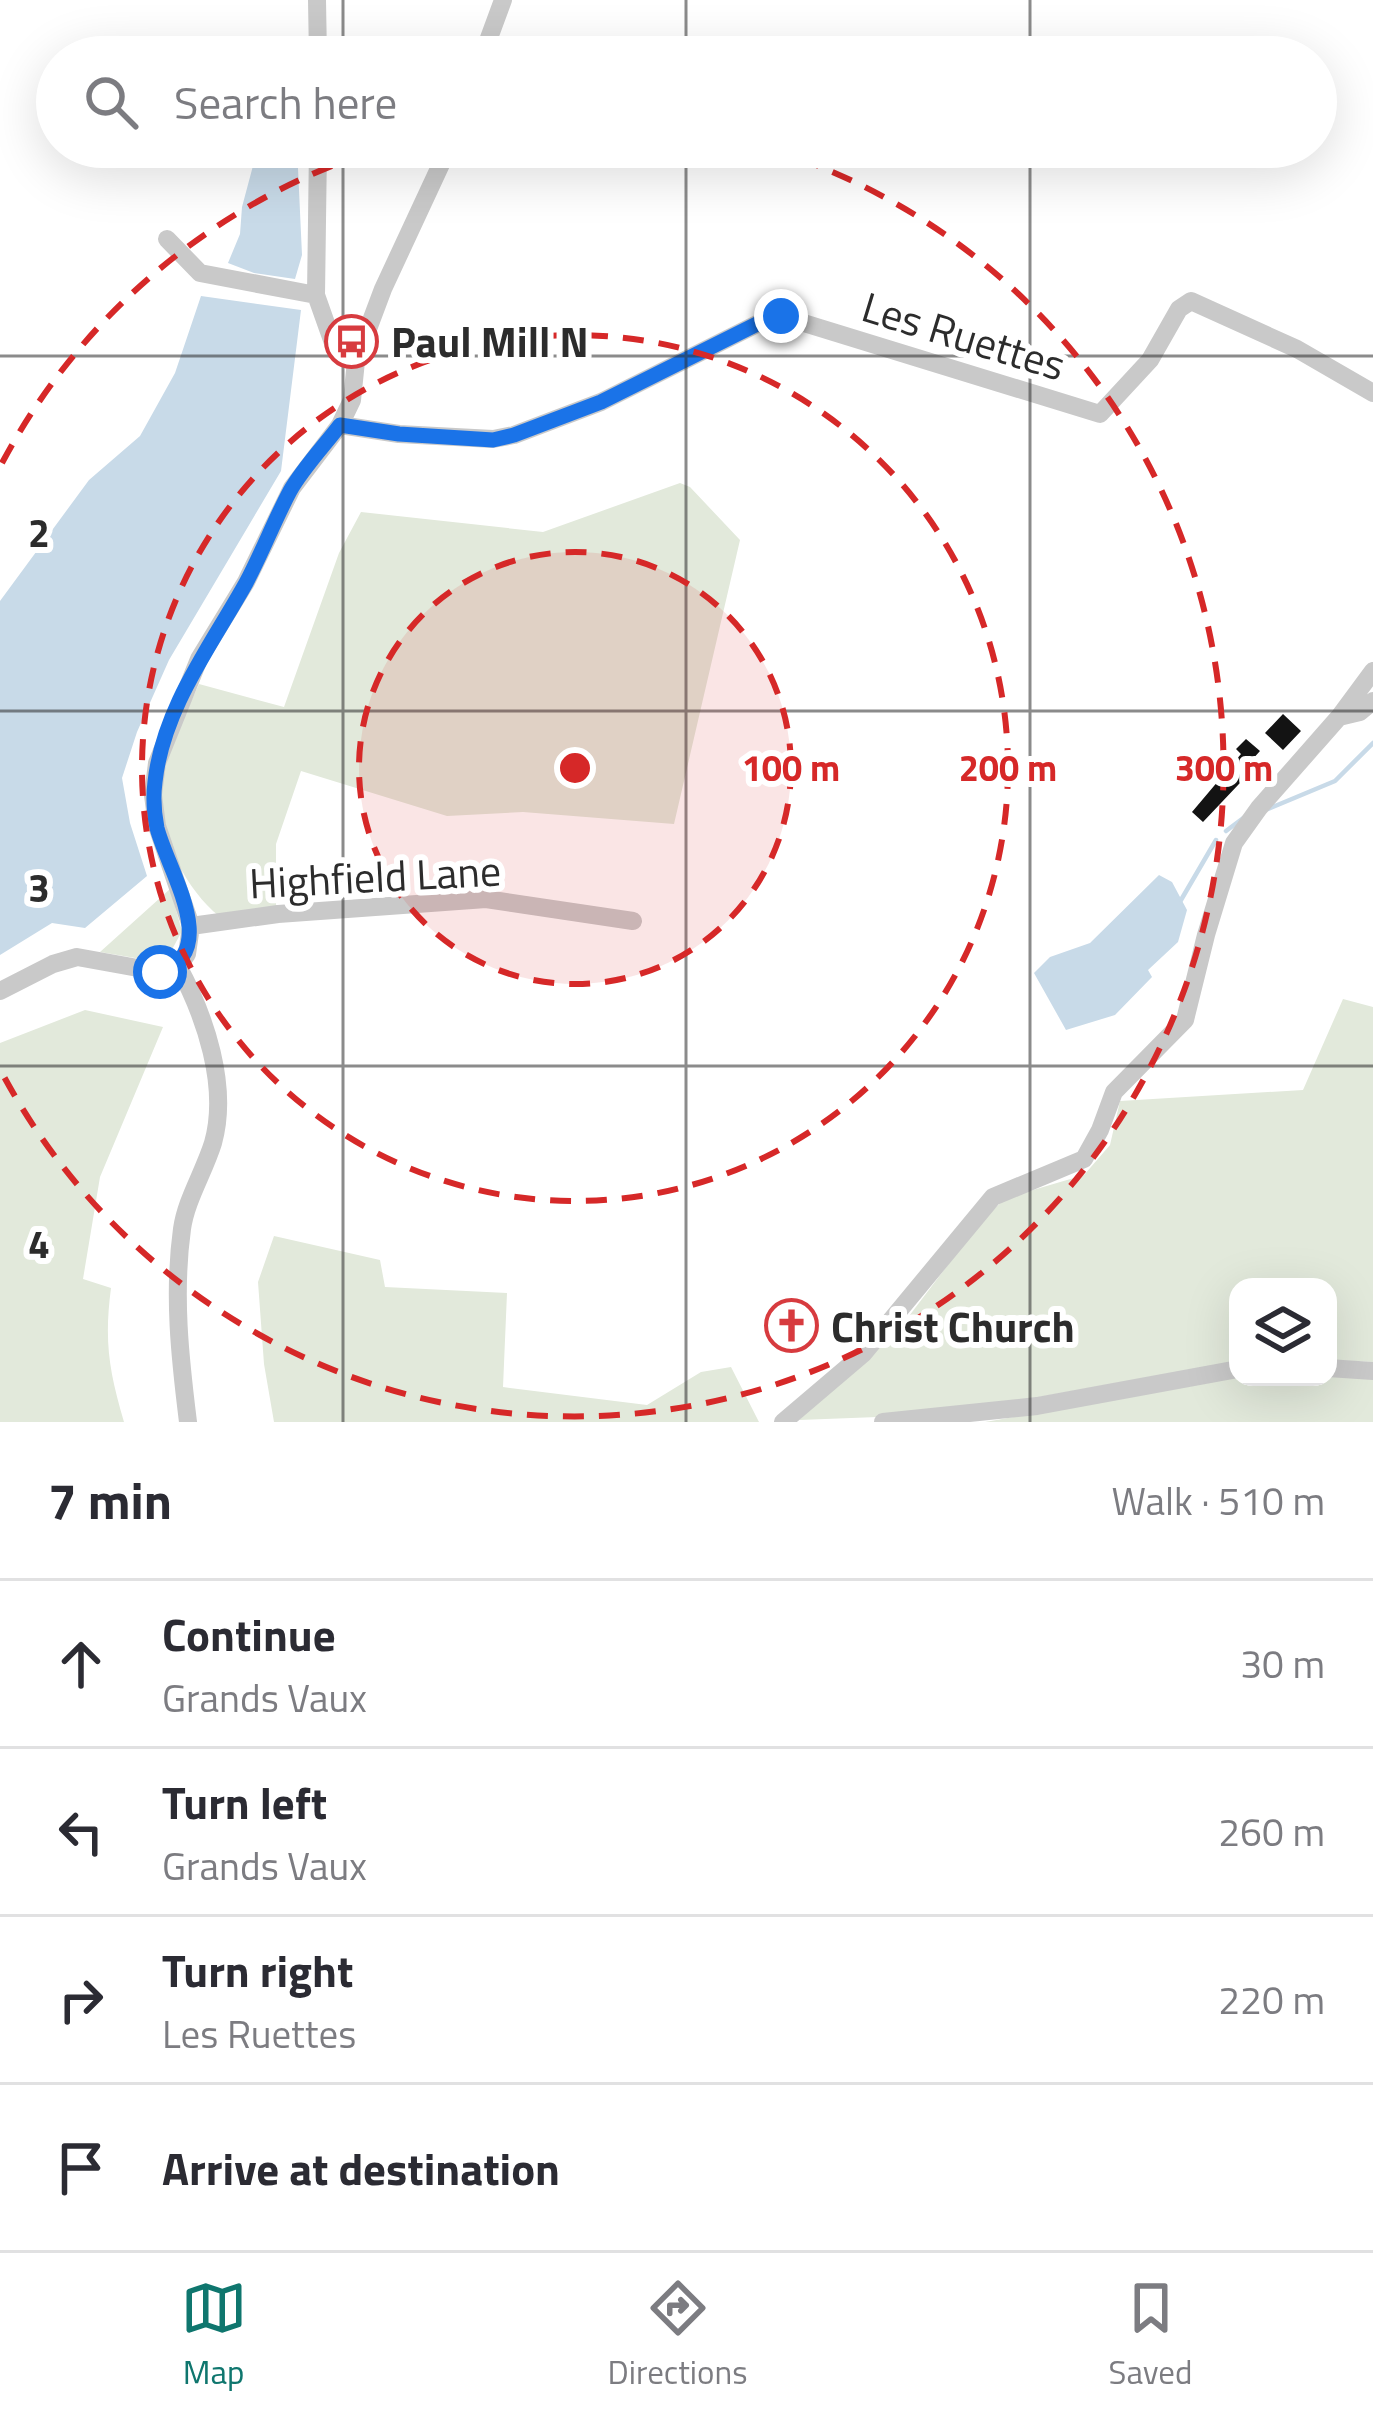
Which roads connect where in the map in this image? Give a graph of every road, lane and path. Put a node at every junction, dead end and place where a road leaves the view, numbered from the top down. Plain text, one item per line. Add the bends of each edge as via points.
1 (317, 0) edge
2 (503, 0) edge
3 (317, 36) edge
4 (490, 36) edge
5 (318, 168) edge
6 (439, 168) edge
7 (167, 239) dead end
8 (316, 296) junction
9 (356, 361) junction
10 (1373, 393) edge
11 (340, 425) junction
12 (1373, 671) edge
13 (1373, 700) edge
14 (1339, 717) junction
15 (633, 921) dead end
16 (191, 926) junction
17 (178, 966) junction
18 (0, 991) edge
19 (1337, 1369) edge
20 (1229, 1371) edge
21 (1373, 1371) edge
22 (188, 1422) edge
23 (783, 1422) edge
24 (883, 1422) edge

1 - 3 street
2 - 4 street
5 - 8 street
6 - 9 street
7 - 8 street via 200,273
8 - 9 street via 333,343
9 - 11 street
10 - 11 street, Les Ruettes via 1191,301 1100,414 781,316 514,435 493,440
11 - 16 street via 292,488 199,659 157,763 157,826
12 - 14 street
13 - 14 street
14 - 23 street via 1234,843 1185,1020 1114,1092 1084,1159 993,1196 863,1354
15 - 16 street, Highfield Lane via 486,899
16 - 17 street
17 - 18 street via 160,972 77,957
17 - 22 street via 193,993 219,1116 183,1223 177,1283
19 - 21 street
20 - 24 street via 1037,1406

